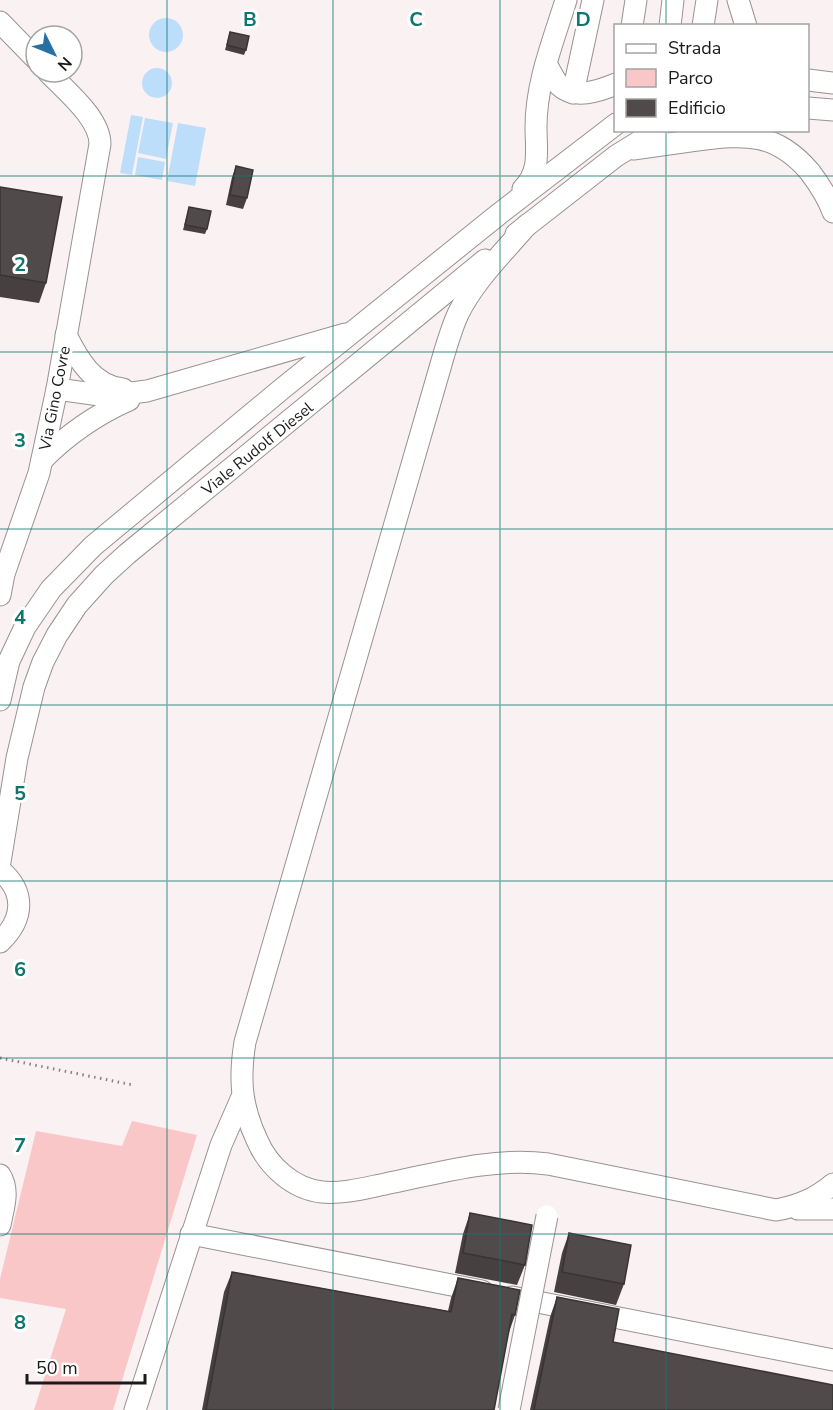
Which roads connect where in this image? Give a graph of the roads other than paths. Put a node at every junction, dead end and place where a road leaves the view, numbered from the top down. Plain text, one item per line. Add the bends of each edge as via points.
1 (566, 0) edge
2 (593, 0) edge
3 (636, 0) edge
4 (673, 0) edge
5 (707, 0) edge
6 (738, 0) edge
7 (0, 22) edge
8 (632, 24) edge
9 (670, 24) edge
10 (703, 24) edge
11 (743, 24) edge
12 (24, 47) edge
13 (546, 64) junction
14 (59, 84) edge
15 (614, 84) edge
16 (573, 93) junction
17 (809, 108) edge
18 (833, 110) edge
19 (614, 125) edge
20 (654, 132) edge
21 (623, 150) junction
22 (833, 212) edge
23 (499, 214) junction
24 (527, 225) junction
25 (354, 331) junction
26 (66, 334) junction
27 (57, 389) junction
28 (147, 392) junction
29 (42, 460) junction
30 (2, 573) edge
31 (0, 596) edge
32 (0, 700) edge
33 (0, 862) edge
34 (0, 870) edge
35 (0, 942) edge
36 (242, 1097) junction
37 (0, 1175) edge
38 (833, 1184) edge
39 (833, 1209) edge
40 (776, 1210) junction
41 (547, 1216) dead end
42 (0, 1225) edge
43 (191, 1234) junction
44 (152, 1355) junction
45 (833, 1360) edge
46 (135, 1410) edge
47 (144, 1410) edge
48 (509, 1410) edge

1 - 13 street
2 - 16 street
3 - 8 street
4 - 9 street
5 - 10 street
6 - 11 street
7 - 12 street
13 - 16 street via 560,85
13 - 23 street via 537,103 535,170 529,183
14 - 26 street, Via Gino Covre via 91,118 100,144
15 - 16 street
17 - 18 street
19 - 23 street, Viale Rudolf Diesel
20 - 21 street, Viale Rudolf Diesel
21 - 22 street via 736,135 766,139 801,162
21 - 24 street, Viale Rudolf Diesel
23 - 25 street, Viale Rudolf Diesel
24 - 33 street, Viale Rudolf Diesel via 127,554 86,594 57,635 37,677 17,758
24 - 36 street via 471,292 453,327 247,1035 241,1070
25 - 28 street
25 - 32 street, Viale Rudolf Diesel via 68,570 40,603 17,641
26 - 27 street, Via Gino Covre
26 - 28 street via 81,362 99,381 116,388
27 - 28 street via 107,396
27 - 29 street, Via Gino Covre
28 - 29 street via 87,421
29 - 30 street, Via Gino Covre
30 - 31 street, Via Gino Covre
34 - 35 street via 10,878 19,905 11,932
36 - 40 street via 251,1129 272,1164 296,1184 321,1192 348,1191 488,1164 532,1162
36 - 43 street
37 - 42 street via 6,1193
38 - 40 street via 803,1203
39 - 40 street
41 - 48 street, bridge
43 - 44 street
43 - 45 street
44 - 46 street
44 - 47 street

